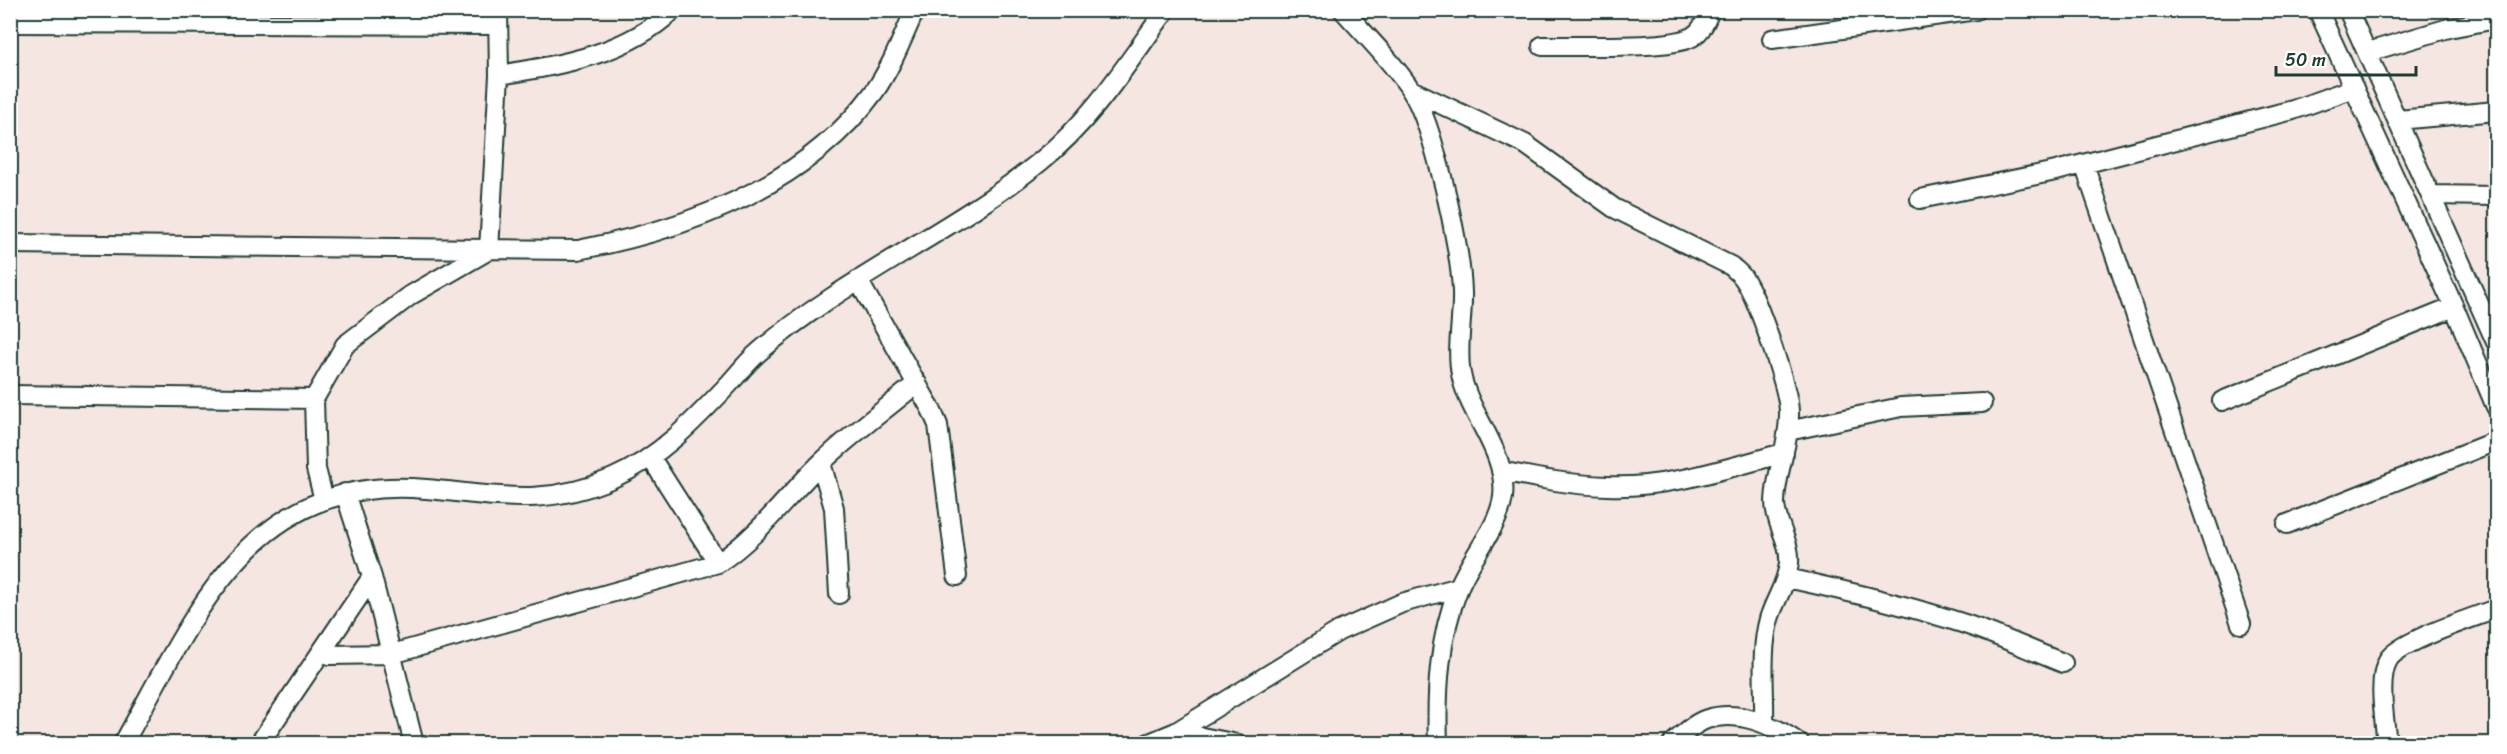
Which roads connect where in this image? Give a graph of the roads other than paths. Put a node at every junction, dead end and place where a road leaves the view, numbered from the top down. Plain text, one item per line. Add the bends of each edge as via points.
1 (673, 10) edge
2 (915, 10) edge
3 (1166, 10) edge
4 (1343, 10) edge
5 (1710, 10) edge
6 (1976, 10) edge
7 (2318, 10) edge
8 (2348, 10) edge
9 (49, 17) edge
10 (498, 18) edge
11 (2496, 19) edge
12 (10, 23) edge
13 (1772, 39) dead end
14 (1542, 46) dead end
15 (2368, 52) junction
16 (499, 75) junction
17 (2354, 88) junction
18 (1412, 90) junction
19 (2496, 111) edge
20 (2398, 120) junction
21 (2084, 164) junction
22 (2432, 195) junction
23 (2496, 196) edge
24 (1920, 200) dead end
25 (10, 243) edge
26 (489, 250) junction
27 (858, 280) junction
28 (2454, 307) junction
29 (2492, 320) edge
30 (2496, 342) edge
31 (917, 383) junction
32 (10, 395) edge
33 (314, 399) junction
34 (2222, 401) dead end
35 (1982, 403) dead end
36 (2496, 407) edge
37 (1788, 431) junction
38 (2496, 441) edge
39 (1784, 453) junction
40 (651, 458) junction
41 (821, 463) junction
42 (1502, 471) junction
43 (345, 493) junction
44 (324, 500) junction
45 (2287, 524) dead end
46 (718, 563) junction
47 (957, 576) dead end
48 (372, 577) junction
49 (1787, 578) junction
50 (1459, 587) junction
51 (839, 594) dead end
52 (2496, 609) edge
53 (2241, 624) dead end
54 (322, 652) junction
55 (392, 654) junction
56 (2063, 663) dead end
57 (1764, 723) junction
58 (1176, 732) junction
59 (123, 744) edge
60 (259, 744) edge
61 (414, 744) edge
62 (1147, 744) edge
63 (1238, 744) edge
64 (1438, 744) edge
65 (1672, 744) edge
66 (1800, 744) edge
67 (2387, 744) edge

1 - 16 street via 660,23 597,55
2 - 26 street via 875,91 837,135 791,171 692,220 617,243 578,250
3 - 27 street via 1088,115 1041,161 944,230
4 - 18 street
5 - 14 street via 1705,25 1692,37 1671,43
6 - 13 street
7 - 17 street
8 - 15 street
9 - 10 street
9 - 12 street
10 - 16 street
11 - 15 street via 2449,28
15 - 20 street
16 - 26 street
17 - 21 street via 2293,110
17 - 28 street
18 - 37 street via 1517,139 1614,208 1731,266 1744,279 1755,300 1783,385 1789,410
18 - 42 street via 1423,112 1458,258 1462,291 1460,371 1466,394
19 - 20 street
20 - 22 street
21 - 24 street
21 - 53 street
22 - 23 street
22 - 29 street
25 - 26 street
26 - 33 street via 411,295 345,345
27 - 31 street
27 - 40 street via 759,351 685,429
28 - 34 street
28 - 36 street
29 - 30 street
31 - 41 street
31 - 47 street via 938,425
32 - 33 street
33 - 44 street via 316,469
35 - 37 street via 1900,407
37 - 39 street
38 - 45 street
39 - 42 street via 1706,473 1608,487
39 - 49 street via 1775,501 1776,518 1789,559
40 - 43 street via 586,488 541,497 507,499 388,487
40 - 46 street
41 - 46 street via 761,529
41 - 51 street via 834,508
42 - 50 street via 1503,497 1498,513
43 - 44 street
43 - 48 street
44 - 59 street via 284,521 225,571 204,598
46 - 55 street
48 - 54 street
48 - 55 street
49 - 56 street via 1864,594 1957,622
49 - 57 street via 1770,618 1766,639
50 - 58 street via 1402,603 1339,631
50 - 64 street via 1438,669
52 - 67 street via 2416,640 2396,650 2387,661 2383,705
54 - 55 street
54 - 60 street
55 - 61 street
57 - 65 street via 1728,716 1707,719
57 - 66 street
58 - 62 street
58 - 63 street

